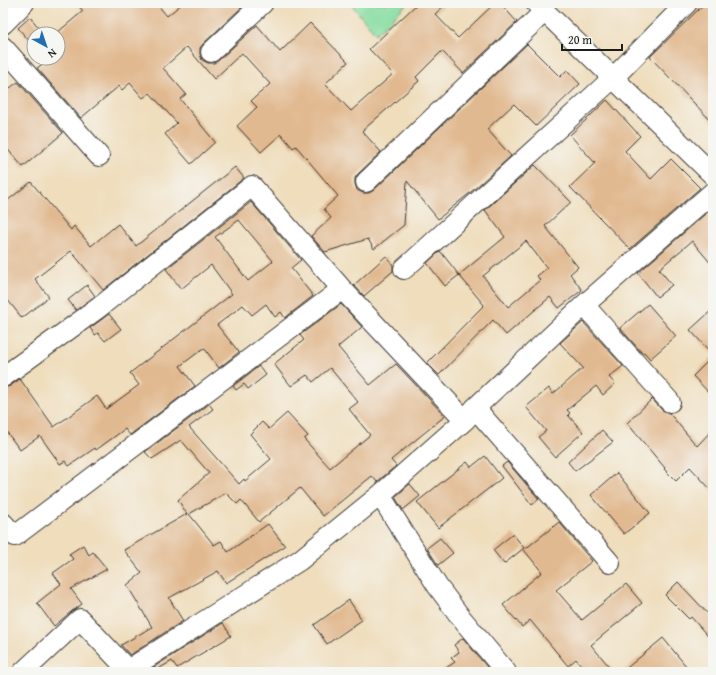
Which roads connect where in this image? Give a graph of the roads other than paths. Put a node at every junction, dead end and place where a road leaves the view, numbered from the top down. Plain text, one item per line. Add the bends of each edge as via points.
1 (24, 3) edge
2 (263, 3) edge
3 (686, 3) edge
4 (540, 7) edge
5 (3, 24) edge
6 (3, 47) edge
7 (211, 52) dead end
8 (613, 78) junction
9 (99, 156) dead end
10 (713, 175) edge
11 (366, 182) dead end
12 (713, 192) edge
13 (404, 269) dead end
14 (342, 289) junction
15 (584, 305) junction
16 (3, 377) edge
17 (670, 402) dead end
18 (470, 414) junction
19 (380, 495) junction
20 (3, 523) edge
21 (610, 563) dead end
22 (23, 672) edge
23 (506, 672) edge

1 - 5 street
2 - 7 street
3 - 8 street
4 - 8 street
4 - 11 street
6 - 9 street
8 - 10 street
8 - 13 street
12 - 15 street
14 - 16 street via 252,186 97,309
14 - 18 street
14 - 20 street via 16,536
15 - 17 street
15 - 18 street
18 - 19 street
18 - 21 street
19 - 22 street via 300,560 128,670 80,619
19 - 23 street via 438,586

